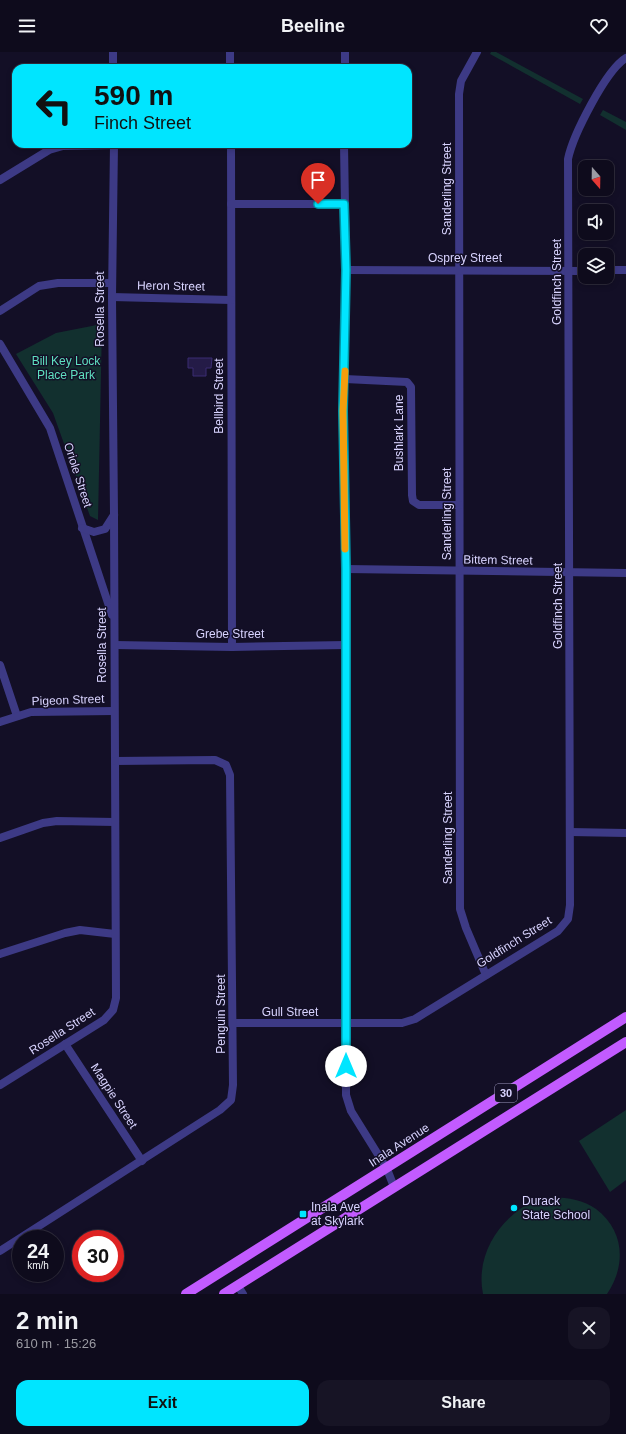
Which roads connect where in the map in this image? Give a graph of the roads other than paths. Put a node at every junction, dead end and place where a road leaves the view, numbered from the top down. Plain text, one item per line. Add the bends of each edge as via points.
1 (113, 52) edge
2 (230, 52) edge
3 (345, 52) edge
4 (478, 52) edge
5 (626, 58) edge
6 (113, 64) edge
7 (230, 64) edge
8 (345, 64) edge
9 (56, 148) edge
10 (114, 148) edge
11 (231, 148) edge
12 (344, 148) edge
13 (0, 180) edge
14 (231, 204) junction
15 (344, 204) junction
16 (346, 270) junction
17 (458, 270) junction
18 (614, 270) edge
19 (626, 270) edge
20 (568, 271) junction
21 (578, 271) edge
22 (112, 283) junction
23 (112, 297) junction
24 (231, 300) junction
25 (0, 311) edge
26 (0, 344) edge
27 (345, 379) junction
28 (459, 505) junction
29 (114, 515) junction
30 (82, 528) junction
31 (346, 569) junction
32 (459, 571) junction
33 (570, 573) junction
34 (626, 573) edge
35 (115, 622) junction
36 (115, 645) junction
37 (346, 645) junction
38 (232, 647) junction
39 (0, 665) edge
40 (114, 711) junction
41 (17, 716) junction
42 (0, 722) edge
43 (115, 761) junction
44 (115, 822) junction
45 (570, 832) junction
46 (626, 833) edge
47 (0, 838) edge
48 (115, 934) junction
49 (0, 954) edge
50 (486, 974) junction
51 (626, 1018) edge
52 (234, 1023) junction
53 (346, 1024) junction
54 (626, 1042) edge
55 (65, 1044) junction
56 (0, 1085) edge
57 (142, 1161) junction
58 (387, 1169) junction
59 (394, 1187) junction
60 (0, 1251) edge
61 (241, 1290) edge
62 (186, 1294) edge
63 (224, 1294) edge

1 - 6 street
2 - 7 street
3 - 8 street
4 - 17 street, Sanderling Street via 461,81 459,94
5 - 20 street, Goldfinch Street via 609,73 571,144 568,159
9 - 13 street
10 - 22 street, Rosella Street
11 - 14 street, Bellbird Street
12 - 15 street
14 - 15 street
14 - 24 street, Bellbird Street
15 - 16 street
16 - 17 street, Osprey Street
16 - 27 street
17 - 20 street, Osprey Street
17 - 28 street, Sanderling Street
18 - 19 street
20 - 21 street, Osprey Street
20 - 33 street, Goldfinch Street
22 - 23 street, Rosella Street
22 - 25 street via 58,283 39,286
23 - 24 street, Heron Street
23 - 29 street, Rosella Street
24 - 38 street, Bellbird Street
26 - 30 street, Oriole Street via 50,428
27 - 28 street, Bushlark Lane via 407,382 411,387 413,501 419,505
27 - 31 street
28 - 32 street, Sanderling Street
29 - 30 street via 105,529 94,532
29 - 35 street, Rosella Street
30 - 35 street, Oriole Street
31 - 32 street, Bittem Street
31 - 37 street
32 - 33 street, Bittem Street
32 - 50 street, Sanderling Street via 460,909
33 - 34 street, Bittem Street
33 - 45 street, Goldfinch Street
35 - 36 street, Rosella Street
36 - 38 street, Grebe Street
36 - 40 street, Rosella Street
37 - 38 street, Grebe Street
37 - 53 street
39 - 41 street
40 - 41 street, Pigeon Street via 31,712
40 - 43 street, Rosella Street
41 - 42 street, Pigeon Street
43 - 44 street, Rosella Street
43 - 52 street, Penguin Street via 215,760 226,765 231,790
44 - 47 street via 57,820
44 - 48 street, Rosella Street
45 - 46 street
45 - 50 street, Goldfinch Street via 568,919 558,931
48 - 49 street via 80,930
48 - 55 street, Rosella Street via 116,998 113,1010 104,1020
50 - 53 street, Goldfinch Street via 415,1019 402,1023
51 - 58 main road, Inala Avenue / 30
52 - 53 street, Gull Street
52 - 57 street, Penguin Street via 234,1085 231,1100 220,1110
53 - 58 street via 347,1104
54 - 59 main road, 30
55 - 56 street, Rosella Street
55 - 57 street, Magpie Street
57 - 60 street, Penguin Street
58 - 59 street
58 - 62 main road, Inala Avenue / 30
59 - 61 main road, 30
61 - 63 main road, 30

